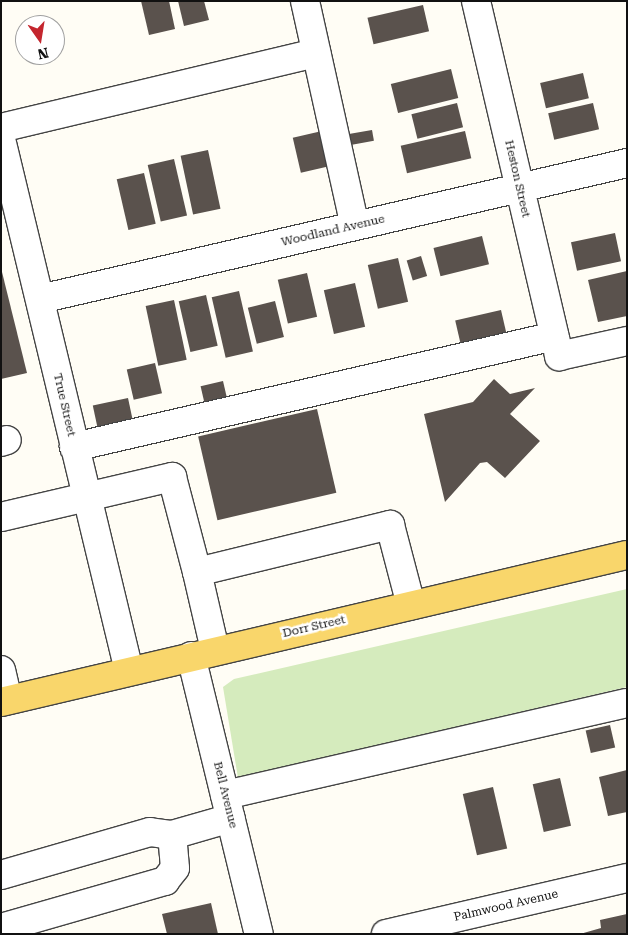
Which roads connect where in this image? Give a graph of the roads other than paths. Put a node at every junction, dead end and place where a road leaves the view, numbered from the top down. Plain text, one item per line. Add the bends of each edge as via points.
1 (304, 1) edge
2 (476, 1) edge
3 (316, 53) junction
4 (1, 128) edge
5 (1, 139) edge
6 (627, 163) edge
7 (519, 188) junction
8 (355, 226) junction
9 (40, 299) junction
10 (627, 340) edge
11 (557, 346) junction
12 (74, 448) junction
13 (85, 496) junction
14 (1, 516) edge
15 (627, 555) edge
16 (197, 572) junction
17 (410, 605) junction
18 (203, 653) junction
19 (1, 670) edge
20 (129, 670) junction
21 (5, 701) edge
22 (627, 703) edge
23 (228, 806) junction
24 (172, 834) junction
25 (1, 875) edge
26 (627, 878) edge
27 (1, 928) edge
28 (259, 934) edge
29 (386, 934) edge

1 - 3 street
2 - 7 street, Heston Street
3 - 4 street
3 - 8 street
5 - 9 street, True Street
6 - 7 street, Woodland Avenue
7 - 8 street, Woodland Avenue
7 - 11 street, Heston Street
8 - 9 street, Woodland Avenue
9 - 12 street, True Street
10 - 11 street
11 - 12 street
12 - 13 street, True Street
13 - 14 street
13 - 16 street, Bell Avenue via 172,477
13 - 20 street, True Street
15 - 17 main road, Dorr Street
16 - 17 street via 390,524
16 - 18 street, Bell Avenue
17 - 18 main road, Dorr Street
18 - 20 main road, Dorr Street
18 - 23 street, Bell Avenue
19 - 21 street
20 - 21 main road, Dorr Street
22 - 23 street
23 - 24 street
23 - 28 street, Bell Avenue
24 - 25 street via 150,832
24 - 27 street via 175,868 166,881
26 - 29 street, Palmwood Avenue

